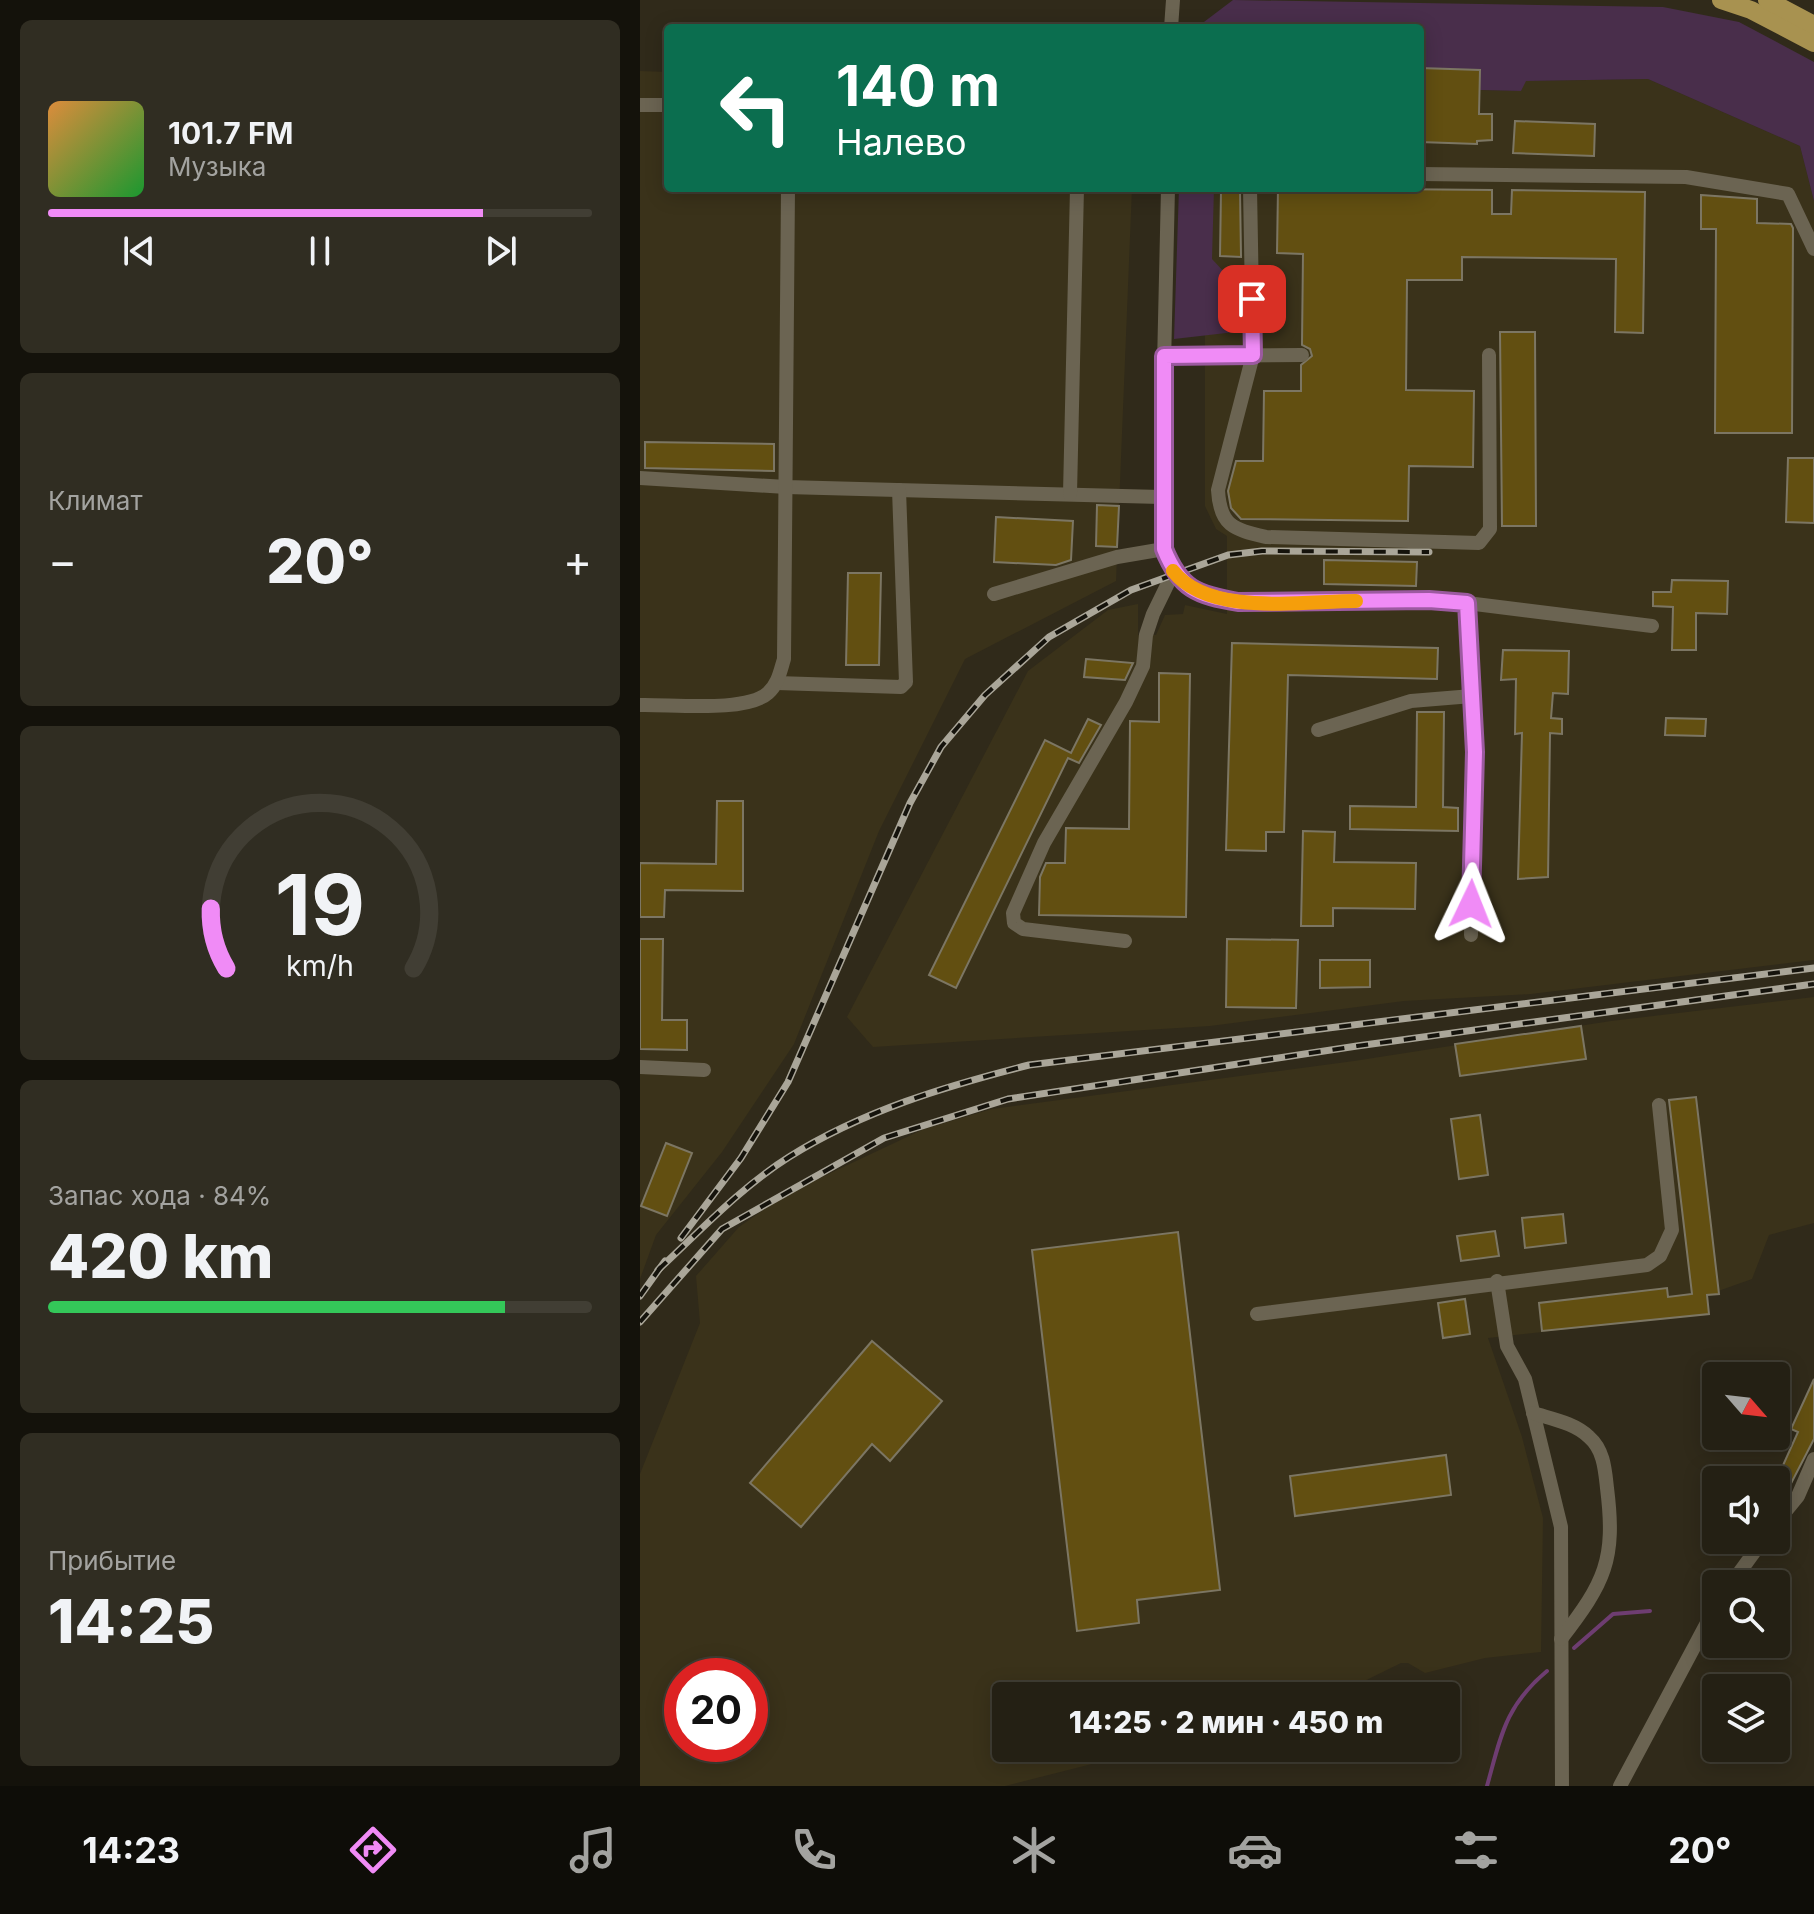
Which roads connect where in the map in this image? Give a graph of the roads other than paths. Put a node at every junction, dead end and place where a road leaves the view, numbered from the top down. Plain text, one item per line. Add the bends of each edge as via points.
1 (1173, 0) edge
2 (1721, 0) edge
3 (1767, 0) edge
4 (1171, 24) edge
5 (1814, 25) edge
6 (1814, 43) edge
7 (640, 105) edge
8 (664, 105) edge
9 (1424, 174) edge
10 (788, 192) edge
11 (1077, 192) edge
12 (1168, 192) edge
13 (1250, 192) edge
14 (1814, 249) edge
15 (1253, 355) junction
16 (1302, 355) dead end
17 (1489, 355) dead end
18 (1164, 356) junction
19 (640, 478) edge
20 (786, 487) junction
21 (899, 490) junction
22 (1070, 494) junction
23 (1161, 497) junction
24 (1164, 549) junction
25 (1173, 573) junction
26 (994, 594) dead end
27 (1467, 603) junction
28 (1652, 626) dead end
29 (777, 683) junction
30 (1472, 696) junction
31 (640, 705) edge
32 (1318, 730) dead end
33 (1471, 935) dead end
34 (1125, 941) dead end
35 (640, 1067) edge
36 (704, 1070) dead end
37 (1659, 1105) dead end
38 (1497, 1281) junction
39 (1257, 1314) dead end
40 (1533, 1413) junction
41 (1814, 1459) edge
42 (1790, 1506) edge
43 (1702, 1632) edge
44 (1561, 1639) junction
45 (1562, 1786) edge
46 (1620, 1786) edge

1 - 4 street
2 - 6 main road
3 - 5 main road
7 - 8 street
9 - 14 street via 1686,177 1788,194
10 - 20 street
11 - 22 street
12 - 18 street
13 - 15 street
15 - 16 street
15 - 17 street via 1218,490 1219,510 1228,523 1266,537 1479,543 1490,529
15 - 18 street
18 - 23 street
19 - 20 street
20 - 21 street
20 - 29 street via 784,659
21 - 22 street
21 - 29 street via 906,682 901,687
22 - 23 street
23 - 24 street
24 - 25 street
24 - 26 street via 1117,557
25 - 27 street via 1189,589 1238,602
25 - 34 street via 1146,635 1143,666 1044,843 1013,913 1014,923 1023,929
27 - 28 street
27 - 30 street
29 - 31 street via 747,704
30 - 32 street via 1411,701
30 - 33 street
35 - 36 street
37 - 38 street via 1672,1230 1660,1256 1647,1265
38 - 39 street
38 - 40 street via 1507,1346 1525,1379
40 - 44 street via 1561,1527
40 - 44 street via 1569,1425 1597,1444 1612,1526 1606,1569
41 - 42 street
43 - 46 street
44 - 45 street

